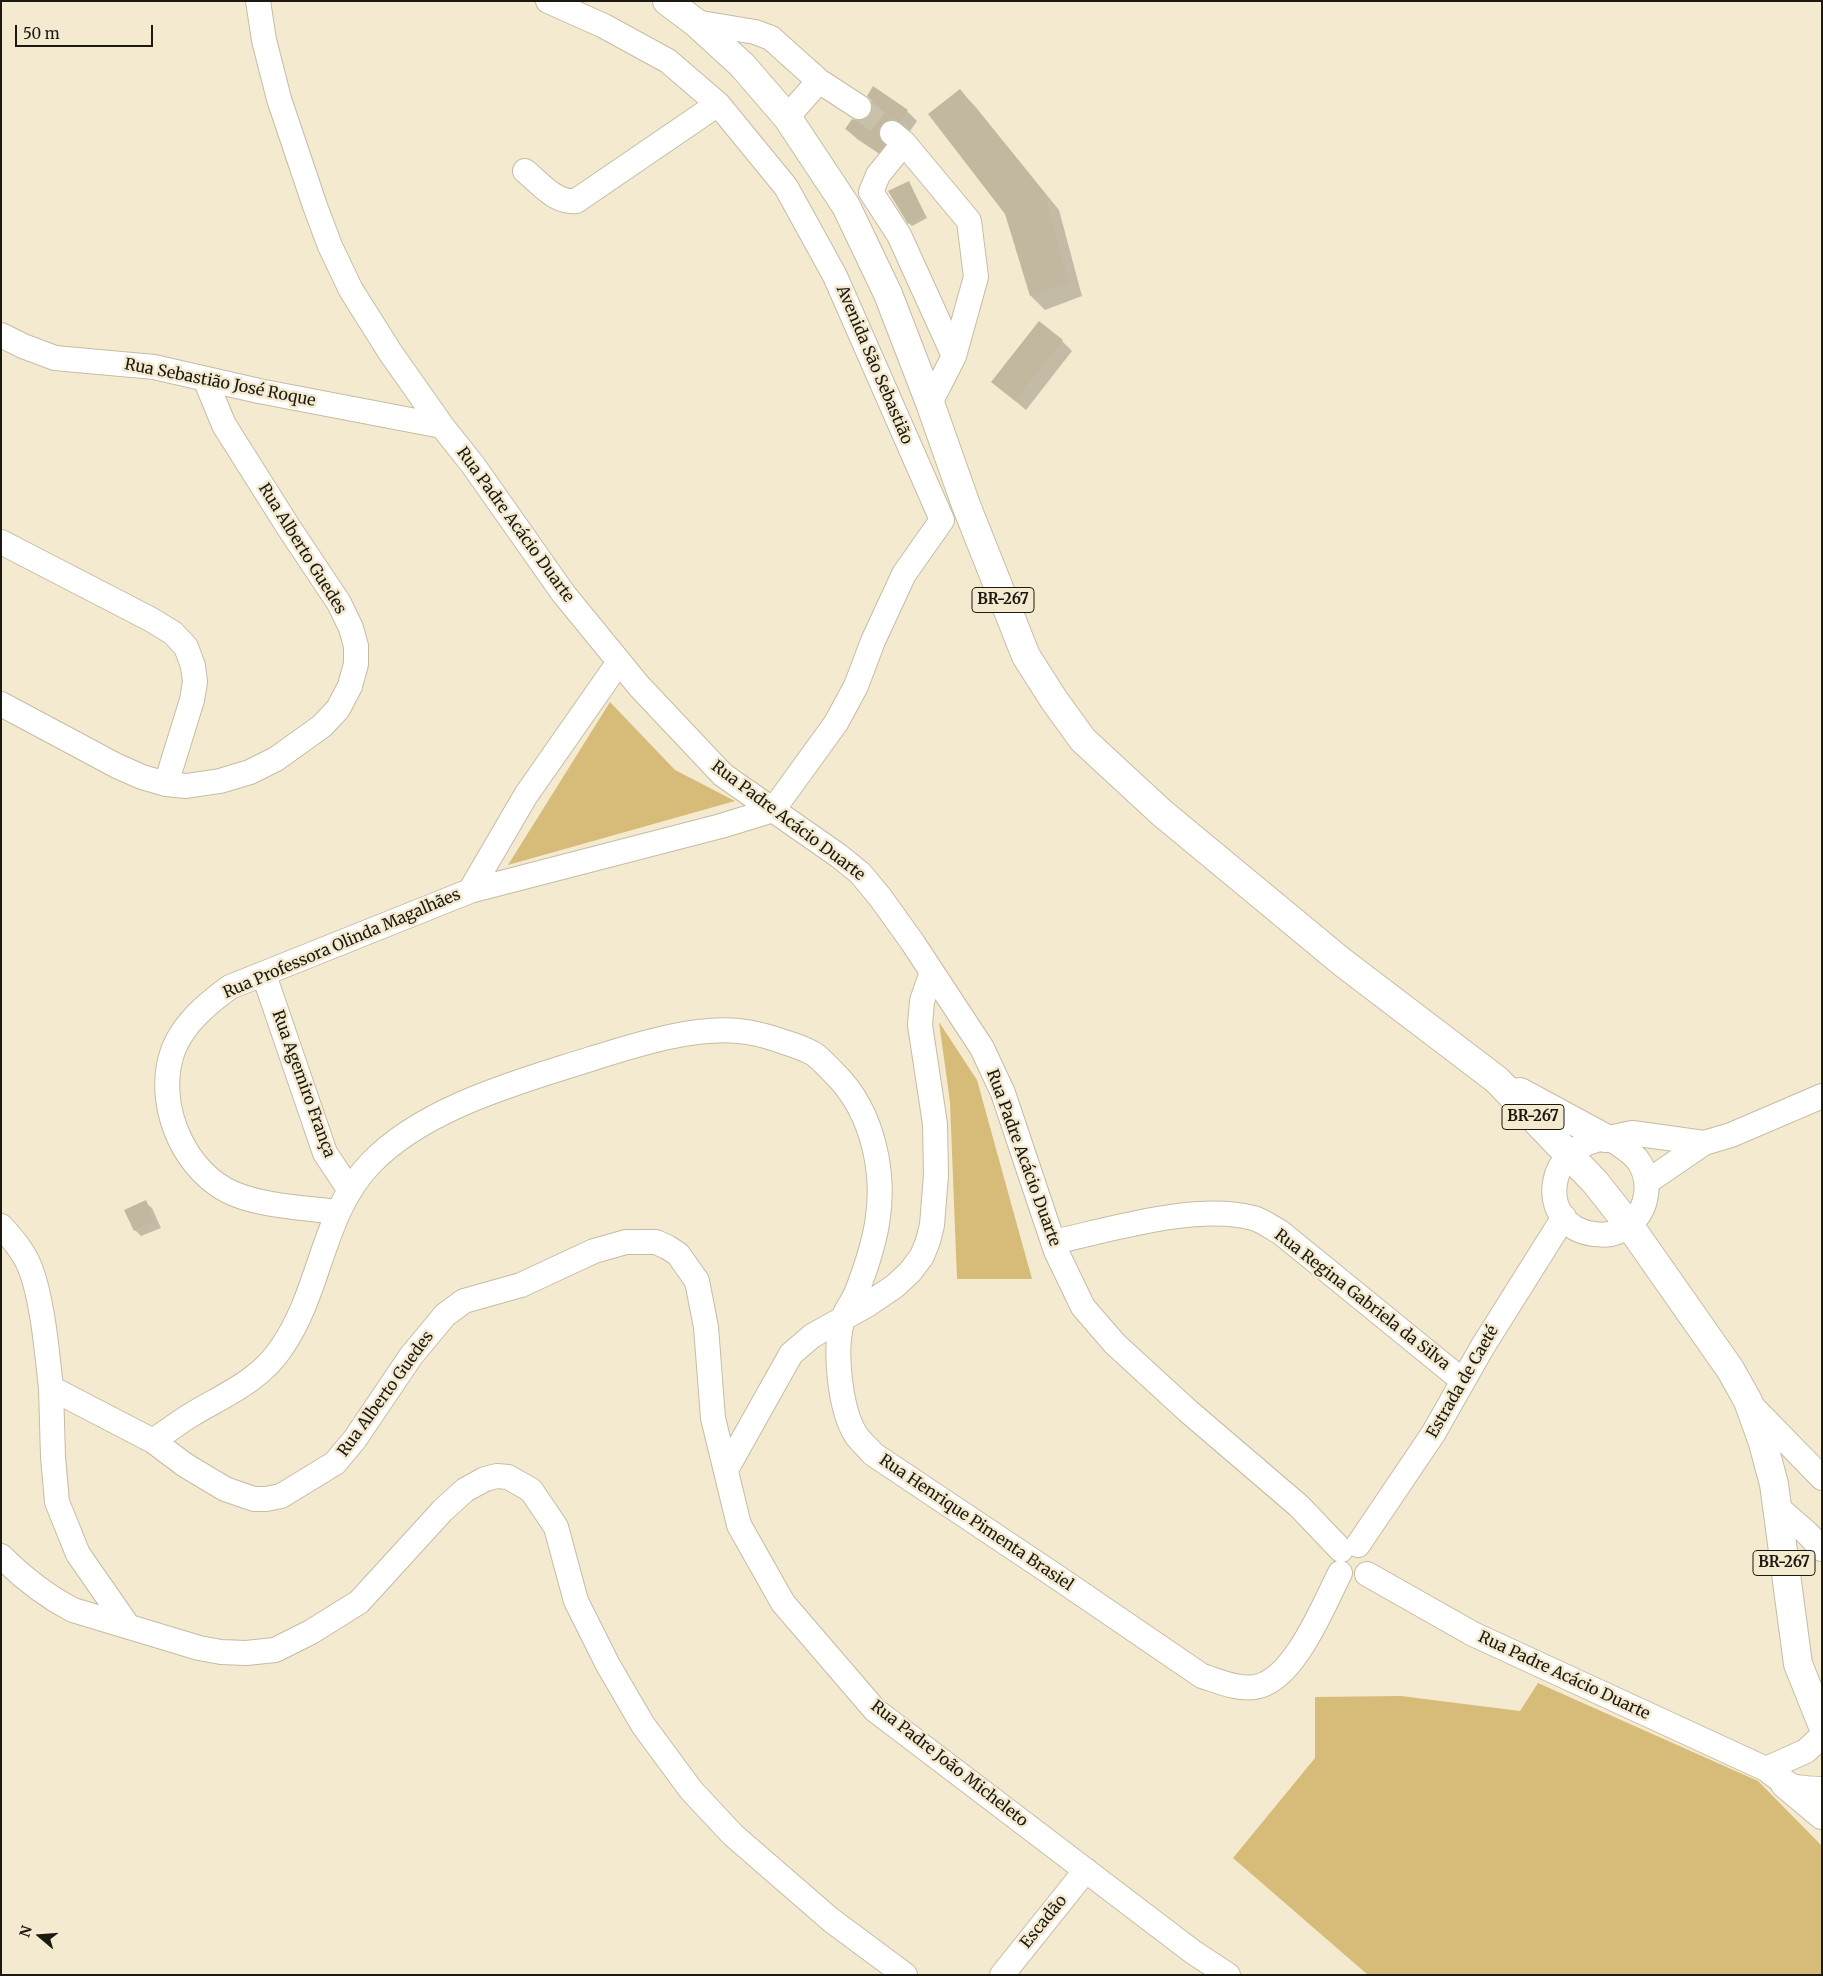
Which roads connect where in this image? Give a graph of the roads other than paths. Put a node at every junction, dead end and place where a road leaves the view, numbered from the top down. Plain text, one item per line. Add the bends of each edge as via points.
1 (258, 1) edge
2 (548, 1) edge
3 (667, 1) edge
4 (695, 22) junction
5 (819, 81) junction
6 (718, 104) junction
7 (859, 107) tunnel mouth
8 (787, 117) junction
9 (525, 171) dead end
10 (871, 192) junction
11 (846, 206) junction
12 (918, 278) junction
13 (888, 294) junction
14 (1, 335) edge
15 (954, 356) junction
16 (205, 379) junction
17 (930, 403) junction
18 (442, 426) junction
19 (966, 505) junction
20 (942, 520) junction
21 (1, 542) edge
22 (619, 662) junction
23 (1, 704) edge
24 (166, 784) junction
25 (773, 810) junction
26 (470, 891) junction
27 (932, 972) junction
28 (264, 975) junction
29 (1497, 1080) junction
30 (1822, 1096) edge
31 (1607, 1138) junction
32 (1704, 1143) junction
33 (1569, 1154) junction
34 (1646, 1182) junction
35 (349, 1189) junction
36 (338, 1212) junction
37 (1564, 1217) junction
38 (1629, 1225) junction
39 (1, 1226) edge
40 (1053, 1242) junction
41 (842, 1320) junction
42 (1463, 1380) junction
43 (51, 1388) junction
44 (1748, 1400) junction
45 (713, 1418) joint
46 (154, 1441) junction
47 (726, 1470) junction
48 (1822, 1478) edge
49 (1776, 1506) junction
50 (1350, 1547) junction
51 (1822, 1549) edge
52 (1, 1556) edge
53 (1340, 1573) junction
54 (1367, 1574) junction
55 (128, 1626) junction
56 (1822, 1724) edge
57 (1822, 1736) edge
58 (1776, 1776) junction
59 (1822, 1789) edge
60 (1822, 1815) edge
61 (1086, 1870) junction
62 (905, 1975) edge
63 (1002, 1975) edge
64 (1228, 1975) edge

1 - 18 street, Rua Padre Acácio Duarte via 279,99 330,246 351,290
2 - 6 street, Avenida São Sebastião via 659,55
3 - 4 highway, BR-267
4 - 5 street via 765,35
4 - 8 highway, BR-267 via 742,65
5 - 7 street
5 - 8 street
6 - 9 street via 576,201 558,199
6 - 20 street, Avenida São Sebastião via 786,187 835,276
8 - 11 highway, BR-267
10 - 11 street
10 - 12 street via 899,235
10 - 15 street via 898,138 968,221 976,277
11 - 13 highway, BR-267
12 - 13 street
12 - 15 street
13 - 17 highway, BR-267
14 - 16 street, Rua Sebastião José Roque via 55,358 154,367
15 - 17 street
16 - 18 street, Rua Sebastião José Roque
16 - 24 street, Rua Alberto Guedes via 224,425 339,603 351,628 356,664 350,686 338,709 322,726 276,759 250,772 220,781 186,786
17 - 19 highway, BR-267
18 - 22 street, Rua Padre Acácio Duarte via 474,465 563,593
19 - 20 street
19 - 29 highway, BR-267 via 1026,656 1083,740 1162,813 1342,962
20 - 25 street via 904,574 856,686 836,723
21 - 24 street via 150,619 173,633 186,648 195,682
22 - 25 street, Rua Padre Acácio Duarte via 723,775
22 - 26 street via 526,795
23 - 24 street, Rua Alberto Guedes via 117,766
25 - 26 street, Rua Professora Olinda Magalhães
25 - 27 street, Rua Padre Acácio Duarte via 860,873
26 - 28 street, Rua Professora Olinda Magalhães
27 - 40 street, Rua Padre Acácio Duarte via 982,1048 1003,1093
27 - 41 street via 922,1001 920,1025 935,1124 936,1175 928,1241 922,1256 895,1286
28 - 35 street, Rua Agemiro França via 326,1153
28 - 36 street, Rua Professora Olinda Magalhães via 230,987 212,1000 195,1017 175,1048 168,1072 168,1091 177,1131 194,1164 227,1191 270,1203
29 - 31 highway
29 - 33 highway, BR-267
30 - 32 street via 1731,1136
31 - 32 street via 1632,1132
31 - 33 street via 1591,1140
31 - 34 street via 1637,1159 1644,1170
32 - 34 street
33 - 37 street via 1555,1177 1557,1205
33 - 38 highway, BR-267
34 - 38 street via 1644,1206
35 - 36 street, Rua Henrique Pimenta Brasiel
35 - 41 street, Rua Henrique Pimenta Brasiel via 372,1161 421,1124 513,1083 672,1037 725,1031 746,1032 777,1040 815,1055 846,1085 857,1100 875,1147 880,1176 878,1225 855,1297
36 - 46 street, Rua Henrique Pimenta Brasiel via 295,1327 281,1349 260,1373 235,1392 189,1416
37 - 38 street via 1571,1225 1590,1234 1610,1234
37 - 42 street, Estrada de Caeté
38 - 44 highway, BR-267
39 - 43 street via 19,1246 31,1269
40 - 42 street, Rua Regina Gabriela da Silva via 1130,1225 1203,1214 1255,1218 1280,1232
40 - 50 street, Rua Padre Acácio Duarte via 1083,1306 1115,1344 1188,1411
41 - 47 street via 812,1336 791,1354
41 - 53 street, Rua Henrique Pimenta Brasiel via 837,1358 849,1419 856,1435 873,1454 1202,1676 1254,1688 1272,1682 1296,1657
42 - 50 street, Estrada de Caeté via 1434,1434
43 - 46 street, Rua Alberto Guedes
43 - 55 street via 57,1502 78,1554
44 - 48 street
44 - 49 highway, BR-267 via 1774,1484
45 - 46 street, Rua Alberto Guedes via 706,1327 697,1281 678,1254 667,1247 656,1242 626,1242 594,1251 521,1285 464,1301 445,1314 411,1356 336,1463 281,1496 254,1499 226,1489 185,1465
45 - 47 street, Rua Padre João Micheleto
47 - 61 street, Rua Padre João Micheleto via 739,1525 783,1603 875,1710
49 - 51 street
49 - 56 highway, BR-267 via 1798,1664
50 - 53 street via 1336,1558
50 - 54 street via 1364,1548 1370,1557
52 - 55 street via 59,1603
53 - 54 street via 1353,1580
54 - 58 street, Rua Padre Acácio Duarte via 1473,1634
55 - 62 street via 221,1652 275,1650 359,1602 465,1490 498,1476 515,1480 530,1490 556,1528 576,1602 596,1641 643,1725 691,1790 733,1835 831,1920
57 - 58 street
58 - 59 street, Rua Padre Acácio Duarte via 1800,1788
58 - 60 highway
61 - 63 street, Escadão
61 - 64 street, Rua Padre João Micheleto

